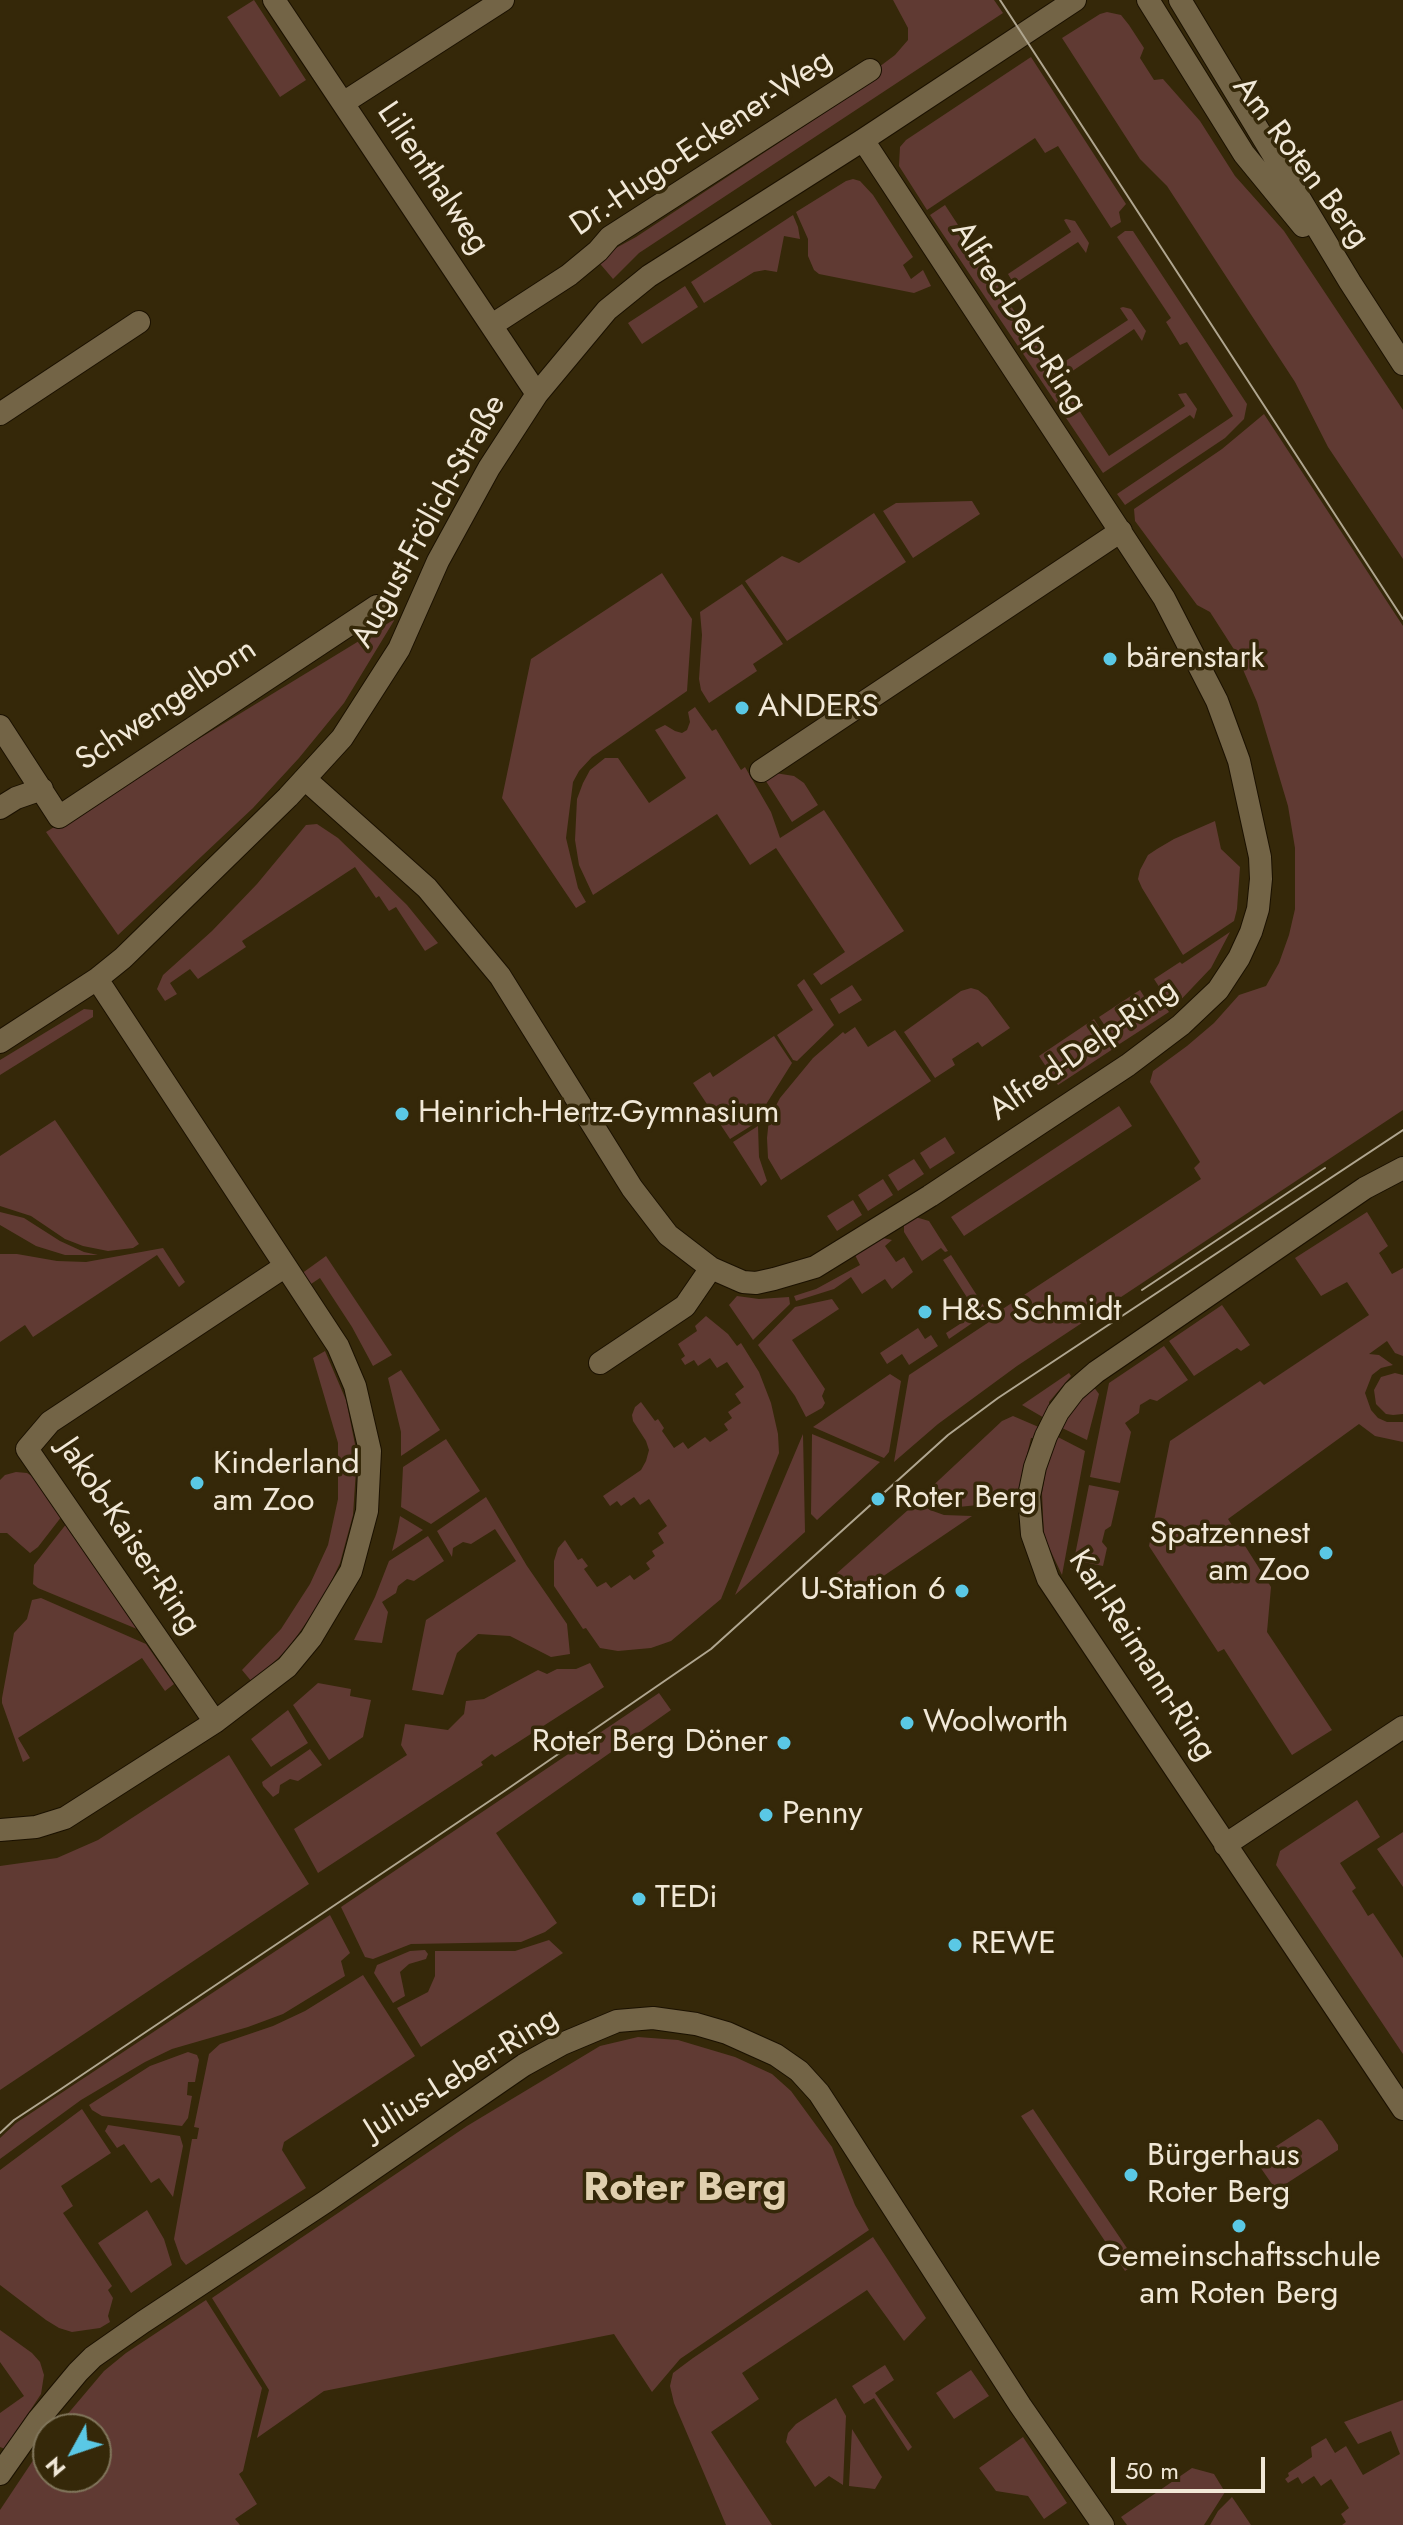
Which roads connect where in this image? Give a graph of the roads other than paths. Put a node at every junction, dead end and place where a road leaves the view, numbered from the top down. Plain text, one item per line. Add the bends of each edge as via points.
1 (274, 0) edge
2 (503, 0) edge
3 (1075, 0) edge
4 (1148, 0) edge
5 (1180, 0) edge
6 (870, 70) dead end
7 (343, 103) junction
8 (863, 140) junction
9 (1350, 282) junction
10 (139, 322) dead end
11 (492, 325) junction
12 (1403, 364) edge
13 (537, 394) junction
14 (0, 414) edge
15 (1121, 531) junction
16 (377, 606) dead end
17 (0, 726) edge
18 (761, 771) dead end
19 (305, 779) junction
20 (42, 789) junction
21 (0, 808) edge
22 (97, 979) junction
23 (0, 1042) edge
24 (1403, 1168) edge
25 (284, 1267) junction
26 (711, 1268) junction
27 (600, 1363) dead end
28 (215, 1722) junction
29 (1403, 1727) edge
30 (0, 1830) edge
31 (1225, 1845) junction
32 (1403, 2109) edge
33 (0, 2474) edge
34 (1103, 2525) edge

1 - 7 street, Lilienthalweg
2 - 7 street
3 - 8 street, August-Frölich-Straße
4 - 9 street, Am Roten Berg via 1244,154
5 - 9 street, Am Roten Berg
6 - 11 street, Dr.-Hugo-Eckener-Weg via 610,237 569,275
7 - 11 street, Lilienthalweg
8 - 13 street, August-Frölich-Straße via 649,276 607,310
8 - 15 street, Alfred-Delp-Ring
9 - 12 street, Am Roten Berg
10 - 14 street
11 - 13 street, Lilienthalweg
13 - 19 street, August-Frölich-Straße via 445,548 399,649 342,738
15 - 18 street
15 - 26 street, Alfred-Delp-Ring via 1202,669 1239,761 1260,857 1258,909 1239,958 1218,990 1128,1065 815,1267 756,1283
16 - 20 street, Schwengelborn via 59,817
17 - 20 street
19 - 22 street, August-Frölich-Straße
19 - 26 street, Alfred-Delp-Ring via 427,888 462,929 500,976 632,1188 668,1235
20 - 21 street, Schwengelborn
22 - 23 street, August-Frölich-Straße
22 - 25 street
24 - 31 street, Karl-Reimann-Ring via 1365,1188 1096,1372 1058,1412 1035,1467 1029,1496 1032,1534 1048,1579
25 - 28 street via 338,1346 355,1386 370,1451 367,1511 351,1571 311,1638 287,1667
25 - 28 street, Jakob-Kaiser-Ring via 50,1422 27,1449
26 - 27 street via 685,1306
28 - 30 street via 65,1818
29 - 31 street
31 - 32 street, Karl-Reimann-Ring
33 - 34 street, Julius-Leber-Ring via 78,2372 143,2322 524,2065 617,2021 653,2018 696,2024 751,2042 799,2071 819,2093

